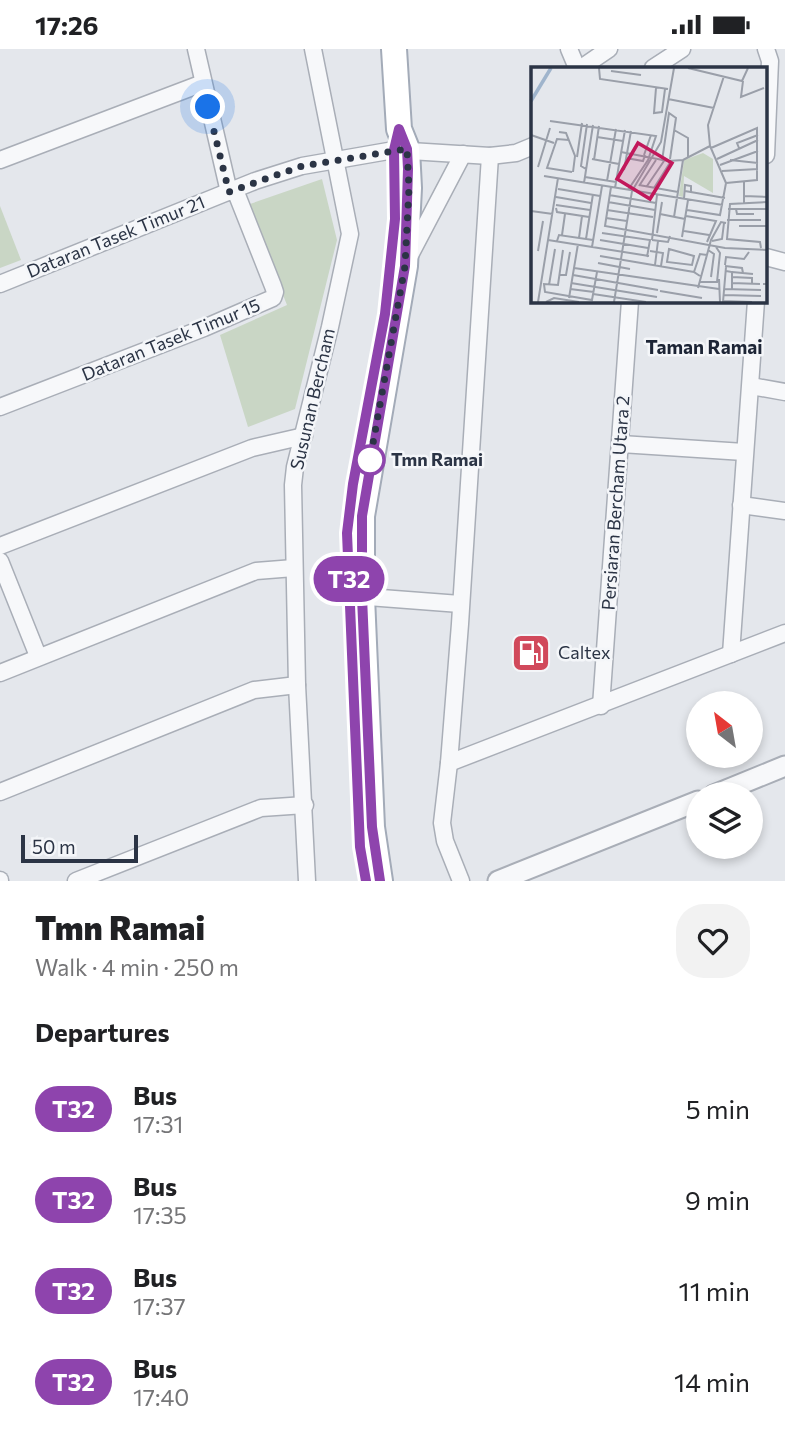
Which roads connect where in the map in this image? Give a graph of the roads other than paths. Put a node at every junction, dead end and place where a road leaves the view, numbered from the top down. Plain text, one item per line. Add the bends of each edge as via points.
1 (196, 49) edge
2 (313, 49) edge
3 (394, 49) edge
4 (569, 49) edge
5 (609, 49) edge
6 (682, 49) edge
7 (766, 49) edge
8 (578, 67) edge
9 (581, 67) edge
10 (655, 67) edge
11 (203, 83) junction
12 (768, 108) edge
13 (400, 143) junction
14 (531, 147) edge
15 (463, 154) junction
16 (490, 156) junction
17 (0, 160) edge
18 (335, 160) junction
19 (232, 191) junction
20 (768, 258) edge
21 (785, 262) edge
22 (405, 266) junction
23 (0, 284) edge
24 (631, 303) edge
25 (756, 303) edge
26 (751, 386) junction
27 (785, 392) edge
28 (0, 407) edge
29 (304, 436) junction
30 (621, 444) junction
31 (744, 452) junction
32 (741, 505) junction
33 (785, 511) edge
34 (0, 546) edge
35 (0, 561) edge
36 (294, 568) junction
37 (356, 596) junction
38 (460, 604) junction
39 (785, 632) edge
40 (731, 654) junction
41 (38, 656) junction
42 (0, 673) edge
43 (297, 685) junction
44 (601, 706) junction
45 (449, 763) junction
46 (785, 766) edge
47 (746, 782) edge
48 (0, 792) edge
49 (305, 805) junction
50 (686, 806) edge
51 (76, 881) edge
52 (307, 881) edge
53 (366, 881) edge
54 (380, 881) edge
55 (461, 881) edge
56 (498, 881) edge

1 - 11 street
2 - 18 street, Susunan Bercham
3 - 13 main road
4 - 8 street
5 - 9 street
6 - 10 street
7 - 12 street via 770,61
11 - 17 street
11 - 19 street
13 - 15 street, Dataran Tasek Timur 21
13 - 18 street, Dataran Tasek Timur 21
13 - 22 main road via 409,188
13 - 37 main road via 385,314 348,518
14 - 16 street, Dataran Tasek Timur 21
15 - 16 street, Dataran Tasek Timur 21
15 - 22 street
16 - 38 street
18 - 19 street, Dataran Tasek Timur 21 via 290,169
18 - 29 street, Susunan Bercham via 350,235
19 - 23 street, Dataran Tasek Timur 21
19 - 28 street, Dataran Tasek Timur 15 via 273,286 273,298
20 - 21 street
22 - 37 main road via 362,516
24 - 30 street, Persiaran Bercham Utara 2
25 - 26 street
26 - 27 street
26 - 31 street
29 - 34 street via 252,448
29 - 36 street, Susunan Bercham via 293,485
30 - 31 street
30 - 44 street, Persiaran Bercham Utara 2
31 - 32 street
32 - 33 street
32 - 40 street
35 - 41 street
36 - 41 street via 256,571
36 - 43 street, Susunan Bercham
37 - 38 street
37 - 53 main road via 360,847
37 - 54 main road
38 - 45 street
39 - 40 street
40 - 44 street
41 - 42 street
43 - 48 street via 254,690
43 - 49 street, Susunan Bercham
44 - 45 street
45 - 55 street via 442,823
46 - 47 street
49 - 51 street via 261,808
49 - 52 street, Susunan Bercham
50 - 56 street

